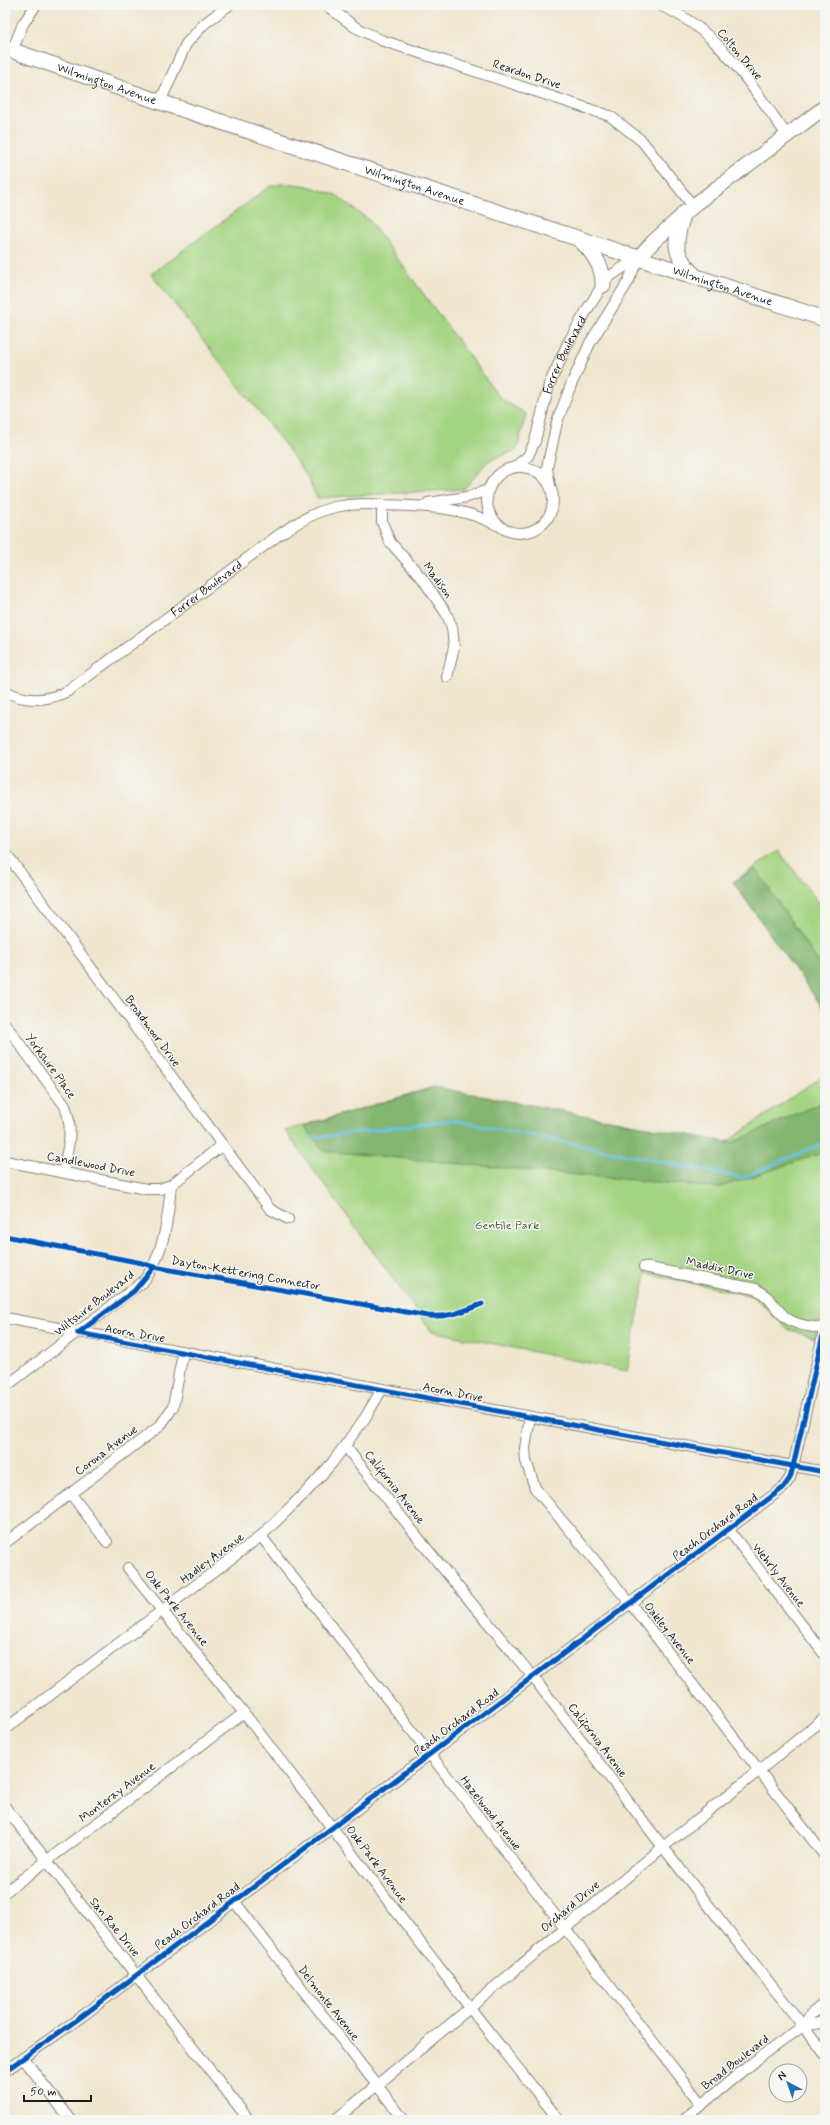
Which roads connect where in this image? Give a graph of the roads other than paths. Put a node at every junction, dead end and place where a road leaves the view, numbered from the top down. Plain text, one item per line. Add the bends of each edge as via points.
1 (36, 5) edge
2 (230, 5) edge
3 (326, 5) edge
4 (659, 5) edge
5 (9, 49) edge
6 (160, 102) junction
7 (825, 107) edge
8 (787, 135) junction
9 (688, 210) junction
10 (578, 239) junction
11 (638, 258) junction
12 (696, 276) junction
13 (603, 285) junction
14 (825, 319) edge
15 (515, 467) junction
16 (550, 486) junction
17 (488, 490) junction
18 (382, 505) junction
19 (420, 505) junction
20 (497, 525) junction
21 (447, 677) dead end
22 (5, 692) edge
23 (5, 852) edge
24 (5, 1024) edge
25 (221, 1146) junction
26 (5, 1161) edge
27 (63, 1172) junction
28 (171, 1185) junction
29 (288, 1219) dead end
30 (644, 1267) dead end
31 (5, 1318) edge
32 (825, 1328) edge
33 (78, 1333) junction
34 (183, 1352) junction
35 (5, 1387) edge
36 (382, 1389) junction
37 (530, 1417) junction
38 (345, 1446) junction
39 (793, 1466) junction
40 (825, 1472) edge
41 (71, 1494) junction
42 (728, 1529) junction
43 (261, 1536) junction
44 (107, 1542) dead end
45 (5, 1543) edge
46 (128, 1568) dead end
47 (630, 1603) junction
48 (162, 1612) junction
49 (825, 1655) edge
50 (533, 1677) junction
51 (244, 1713) junction
52 (825, 1718) edge
53 (5, 1729) edge
54 (429, 1754) junction
55 (759, 1770) junction
56 (5, 1807) edge
57 (333, 1827) junction
58 (662, 1847) junction
59 (825, 1856) edge
60 (47, 1861) junction
61 (5, 1892) edge
62 (234, 1901) junction
63 (564, 1927) junction
64 (136, 1975) junction
65 (825, 2003) edge
66 (470, 2008) junction
67 (825, 2018) edge
68 (803, 2026) junction
69 (825, 2054) edge
70 (23, 2058) junction
71 (5, 2071) edge
72 (376, 2086) junction
73 (702, 2105) junction
74 (687, 2119) edge
75 (71, 2120) edge
76 (249, 2120) edge
77 (335, 2120) edge
78 (404, 2120) edge
79 (559, 2120) edge

1 - 5 street
2 - 6 street via 204,24 186,44
3 - 9 street, Reardon Drive via 355,27 381,40 610,116 642,141
4 - 8 street, Colton Drive via 689,19 712,38
5 - 6 main road, Wilmington Avenue
6 - 10 main road, Wilmington Avenue
7 - 8 street, Forrer Boulevard
8 - 9 street, Forrer Boulevard
9 - 11 street, Forrer Boulevard
9 - 12 main road via 677,234 676,246 680,258
10 - 11 main road, Wilmington Avenue
10 - 13 main road via 596,258 602,273
11 - 12 main road, Wilmington Avenue
11 - 13 street, Forrer Boulevard via 607,278
11 - 16 street, Forrer Boulevard via 628,282 590,342 571,385 557,422 547,468
12 - 14 main road, Wilmington Avenue
13 - 15 street, Forrer Boulevard via 568,344 549,385 535,441 528,456
15 - 16 street via 537,472
15 - 17 street, Forrer Boulevard via 502,472 493,480
16 - 20 street, Forrer Boulevard via 553,507 541,526 526,533 514,534
17 - 19 street, Forrer Boulevard via 467,497
17 - 20 street via 486,504 490,516
18 - 19 street, Forrer Boulevard
18 - 21 street, Madison via 382,522 390,542 422,578 446,613 452,627 454,647
18 - 22 street, Forrer Boulevard via 368,503 334,507 292,525 64,693 51,698 32,700
19 - 20 street, Forrer Boulevard via 478,515
23 - 25 street, Broadmoor Drive
24 - 27 street, Yorkshire Place via 65,1106 71,1138
25 - 28 street
25 - 29 street, Broadmoor Drive via 270,1209
26 - 27 street, Candlewood Drive
27 - 28 street, Candlewood Drive via 150,1190
28 - 33 street, Wiltshire Boulevard via 160,1250 153,1270 134,1291
30 - 32 street, Maddix Drive via 756,1289 769,1296 783,1316 797,1324
31 - 33 street, Acorn Drive
32 - 39 street, Peach Orchard Road
33 - 34 street, Acorn Drive
33 - 35 street, Wiltshire Boulevard
34 - 36 street, Acorn Drive
34 - 41 street, Corona Avenue via 175,1400 167,1418
36 - 37 street, Acorn Drive
36 - 38 street, Hadley Avenue
37 - 39 street, Acorn Drive
37 - 47 street, Oakley Avenue via 526,1434 526,1462 535,1488
38 - 43 street, Hadley Avenue via 307,1491
38 - 50 street, California Avenue
39 - 40 street, Acorn Drive
39 - 42 street, Peach Orchard Road via 790,1478 783,1488
41 - 44 street
41 - 45 street, Corona Avenue
42 - 47 street, Peach Orchard Road
42 - 49 street, Wehrly Avenue
43 - 48 street, Hadley Avenue
43 - 54 street, Hazelwood Avenue
46 - 48 street, Oak Park Avenue
47 - 50 street, Peach Orchard Road
47 - 55 street, Oakley Avenue
48 - 51 street, Oak Park Avenue
48 - 53 street, Hadley Avenue
50 - 54 street, Peach Orchard Road
50 - 58 street, California Avenue
51 - 57 street, Oak Park Avenue
51 - 60 street, Monteray Avenue
52 - 55 street, Orchard Drive
54 - 57 street, Peach Orchard Road
54 - 63 street, Hazelwood Avenue
55 - 58 street, Orchard Drive
55 - 59 street, Oakley Avenue
56 - 60 street, San Rae Drive
57 - 62 street, Peach Orchard Road
57 - 66 street, Oak Park Avenue
58 - 63 street, Orchard Drive
58 - 68 street, California Avenue
60 - 61 street, Monteray Avenue
60 - 64 street, San Rae Drive
62 - 64 street, Peach Orchard Road
62 - 72 street, Delmonte Avenue
63 - 66 street, Orchard Drive
63 - 73 street, Hazelwood Avenue
64 - 70 street, Peach Orchard Road
64 - 76 street, San Rae Drive
65 - 68 street, Broad Boulevard via 811,2014
66 - 72 street, Orchard Drive
66 - 79 street, Oak Park Avenue
67 - 68 street, Broad Boulevard via 819,2023
68 - 69 street, California Avenue
68 - 73 street, Broad Boulevard via 752,2063
70 - 71 street, Peach Orchard Road
70 - 75 street
72 - 77 street, Orchard Drive
72 - 78 street, Delmonte Avenue
73 - 74 street, Broad Boulevard

